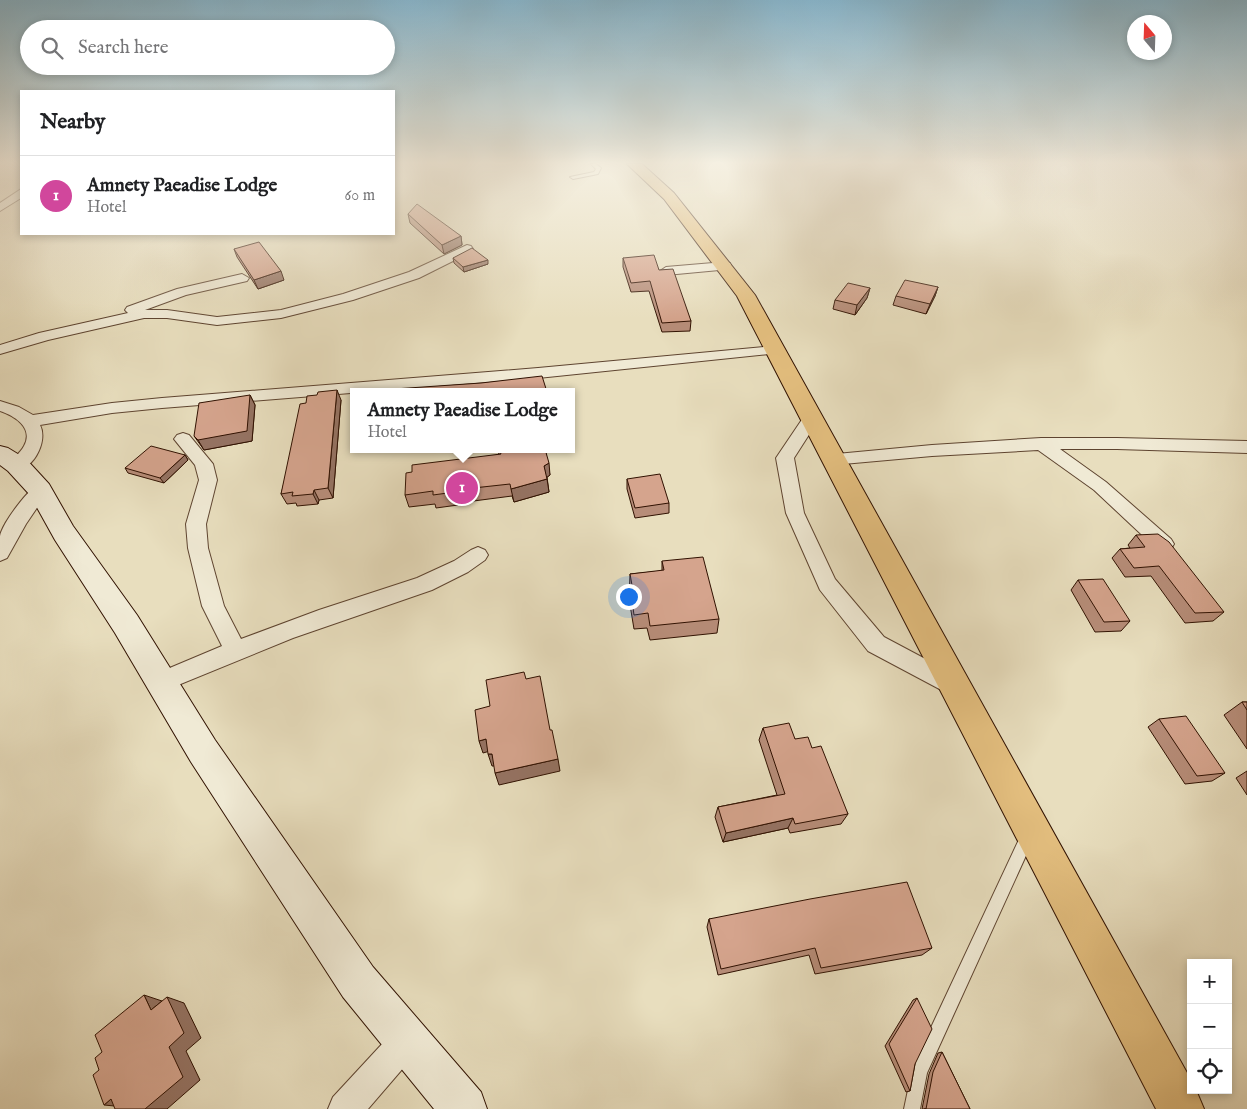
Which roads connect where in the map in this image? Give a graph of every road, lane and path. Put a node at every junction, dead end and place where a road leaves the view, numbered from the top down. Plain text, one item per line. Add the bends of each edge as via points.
1 (685, 216) edge
2 (466, 248) dead end
3 (725, 266) junction
4 (666, 271) edge
5 (242, 278) dead end
6 (105, 321) junction
7 (0, 350) edge
8 (774, 350) junction
9 (350, 388) edge
10 (352, 388) edge
11 (0, 406) edge
12 (811, 419) junction
13 (30, 421) junction
14 (183, 438) dead end
15 (1041, 444) junction
16 (1247, 447) edge
17 (832, 459) junction
18 (19, 470) edge
19 (1164, 544) edge
20 (0, 554) edge
21 (478, 554) dead end
22 (236, 652) junction
23 (161, 682) junction
24 (955, 686) junction
25 (1031, 828) junction
26 (406, 1041) junction
27 (346, 1109) edge
28 (464, 1109) edge
29 (912, 1109) edge
30 (1181, 1109) edge

1 - 3 highway
2 - 6 street via 414,275 348,297 281,314 217,321 144,314
3 - 4 street
3 - 8 highway via 746,295
5 - 6 street via 160,299
6 - 7 street
8 - 10 street
8 - 12 highway
9 - 13 street via 112,408
11 - 13 street via 16,411
12 - 17 highway
12 - 24 street via 785,458 795,513 828,584 876,644
13 - 18 street via 34,444
14 - 22 street via 204,464 208,480 196,524 198,548 213,606
15 - 16 street
15 - 17 street
15 - 19 street via 1100,486
17 - 24 highway
18 - 20 street via 18,520
18 - 23 main road via 126,624
21 - 22 street via 465,564 425,583
22 - 23 street
23 - 26 main road via 202,751 358,982
24 - 25 highway
25 - 29 lane via 919,1072
25 - 30 highway
26 - 27 street
26 - 28 main road

